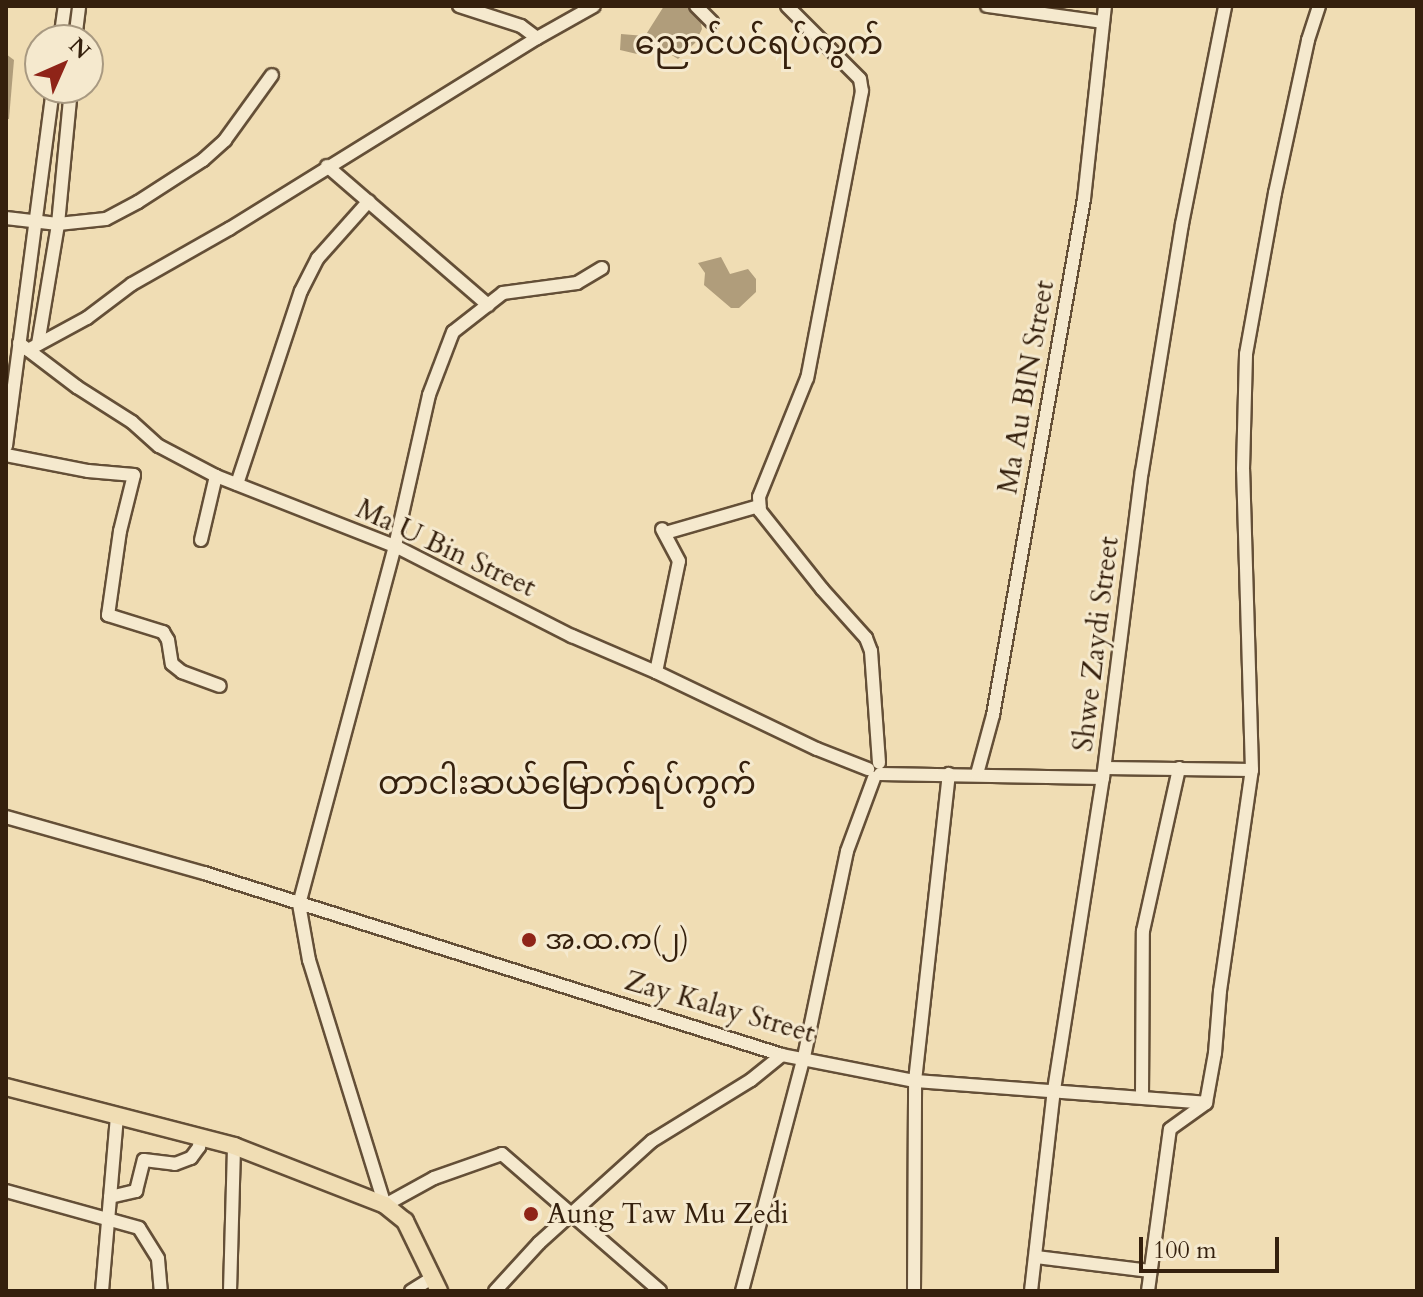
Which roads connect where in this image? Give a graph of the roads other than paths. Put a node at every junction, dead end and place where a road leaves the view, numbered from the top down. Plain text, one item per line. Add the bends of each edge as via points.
1 (459, 6) edge
2 (594, 6) edge
3 (696, 6) edge
4 (787, 6) edge
5 (987, 6) edge
6 (1105, 6) edge
7 (1225, 6) edge
8 (1319, 6) edge
9 (712, 22) dead end
10 (1103, 22) junction
11 (537, 38) junction
12 (272, 75) dead end
13 (51, 104) edge
14 (69, 104) edge
15 (327, 166) junction
16 (369, 201) junction
17 (6, 218) edge
18 (38, 223) junction
19 (58, 224) junction
20 (602, 268) dead end
21 (488, 305) junction
22 (26, 346) junction
23 (6, 355) edge
24 (6, 446) edge
25 (6, 455) edge
26 (216, 476) junction
27 (237, 484) junction
28 (759, 506) junction
29 (201, 540) dead end
30 (395, 546) junction
31 (656, 672) junction
32 (220, 686) dead end
33 (1179, 768) junction
34 (1252, 770) junction
35 (875, 771) junction
36 (1104, 773) junction
37 (949, 774) junction
38 (977, 774) junction
39 (6, 817) edge
40 (299, 904) junction
41 (782, 1055) junction
42 (804, 1057) junction
43 (915, 1081) junction
44 (6, 1087) edge
45 (1054, 1090) junction
46 (1142, 1097) junction
47 (1206, 1103) junction
48 (117, 1116) junction
49 (200, 1137) junction
50 (234, 1146) junction
51 (6, 1191) edge
52 (110, 1197) junction
53 (385, 1205) junction
54 (575, 1214) junction
55 (109, 1219) junction
56 (1036, 1257) junction
57 (1150, 1271) junction
58 (436, 1284) edge
59 (102, 1291) edge
60 (161, 1291) edge
61 (230, 1291) edge
62 (411, 1291) edge
63 (495, 1291) edge
64 (660, 1291) edge
65 (742, 1291) edge
66 (914, 1291) edge
67 (1031, 1291) edge
68 (1148, 1291) edge

1 - 11 street via 521,26
2 - 11 street
3 - 9 street
4 - 28 street via 860,79 862,91 807,378
5 - 10 street
6 - 10 street, Ma Au BIN Street
7 - 36 street, Shwe Zaydi Street via 1182,224 1142,471
8 - 34 street via 1275,193 1246,354 1243,469
10 - 38 street, Ma Au BIN Street via 1084,199 993,715
11 - 15 street
12 - 19 street via 225,140 184,174 106,219
13 - 18 street
14 - 19 street
15 - 16 street
15 - 22 street
16 - 21 street
16 - 27 street via 318,258 301,291
17 - 18 street
18 - 19 street
18 - 22 street
19 - 22 street
20 - 21 street via 577,283 503,293
21 - 30 street via 453,332 429,395
22 - 23 street
22 - 24 street
22 - 26 street, Ma U Bin Street via 159,446
25 - 32 street via 134,475 108,615 163,632 172,664
26 - 27 street, Ma U Bin Street
26 - 29 street
27 - 30 street, Ma U Bin Street
28 - 31 street via 663,531 679,561
28 - 35 street via 790,551 866,638 871,651
30 - 31 street, Ma U Bin Street via 572,636
30 - 40 street
31 - 35 street, Ma U Bin Street
33 - 34 street, Ma U Bin Street
33 - 36 street, Ma U Bin Street
33 - 46 street via 1143,931
34 - 47 street
35 - 37 street, Ma U Bin Street
35 - 42 street via 847,851
36 - 38 street, Ma U Bin Street
36 - 45 street, Shwe Zaydi Street
37 - 38 street, Ma U Bin Street
37 - 43 street
39 - 40 street, Zay Kalay Street
40 - 41 street, Zay Kalay Street
40 - 53 street via 309,960
41 - 42 street, Zay Kalay Street
41 - 54 street via 652,1141
42 - 43 street, Zay Kalay Street
42 - 65 street
43 - 45 street, Zay Kalay Street
43 - 66 street
44 - 48 main road
45 - 46 street, Zay Kalay Street
45 - 56 street, Shwe Zaydi Street
46 - 47 street, Zay Kalay Street
47 - 57 street via 1170,1129
48 - 49 main road
48 - 52 street
49 - 50 main road
49 - 52 street via 191,1158 175,1164 144,1160 136,1191
50 - 53 main road
50 - 61 street
51 - 55 street
52 - 55 street
53 - 54 street via 434,1178 502,1154
53 - 58 main road via 405,1221
54 - 63 street via 539,1243
54 - 64 street
55 - 59 street
55 - 60 street via 139,1228 152,1244
56 - 57 street
56 - 67 street, Shwe Zaydi Street
57 - 68 street
58 - 62 street

